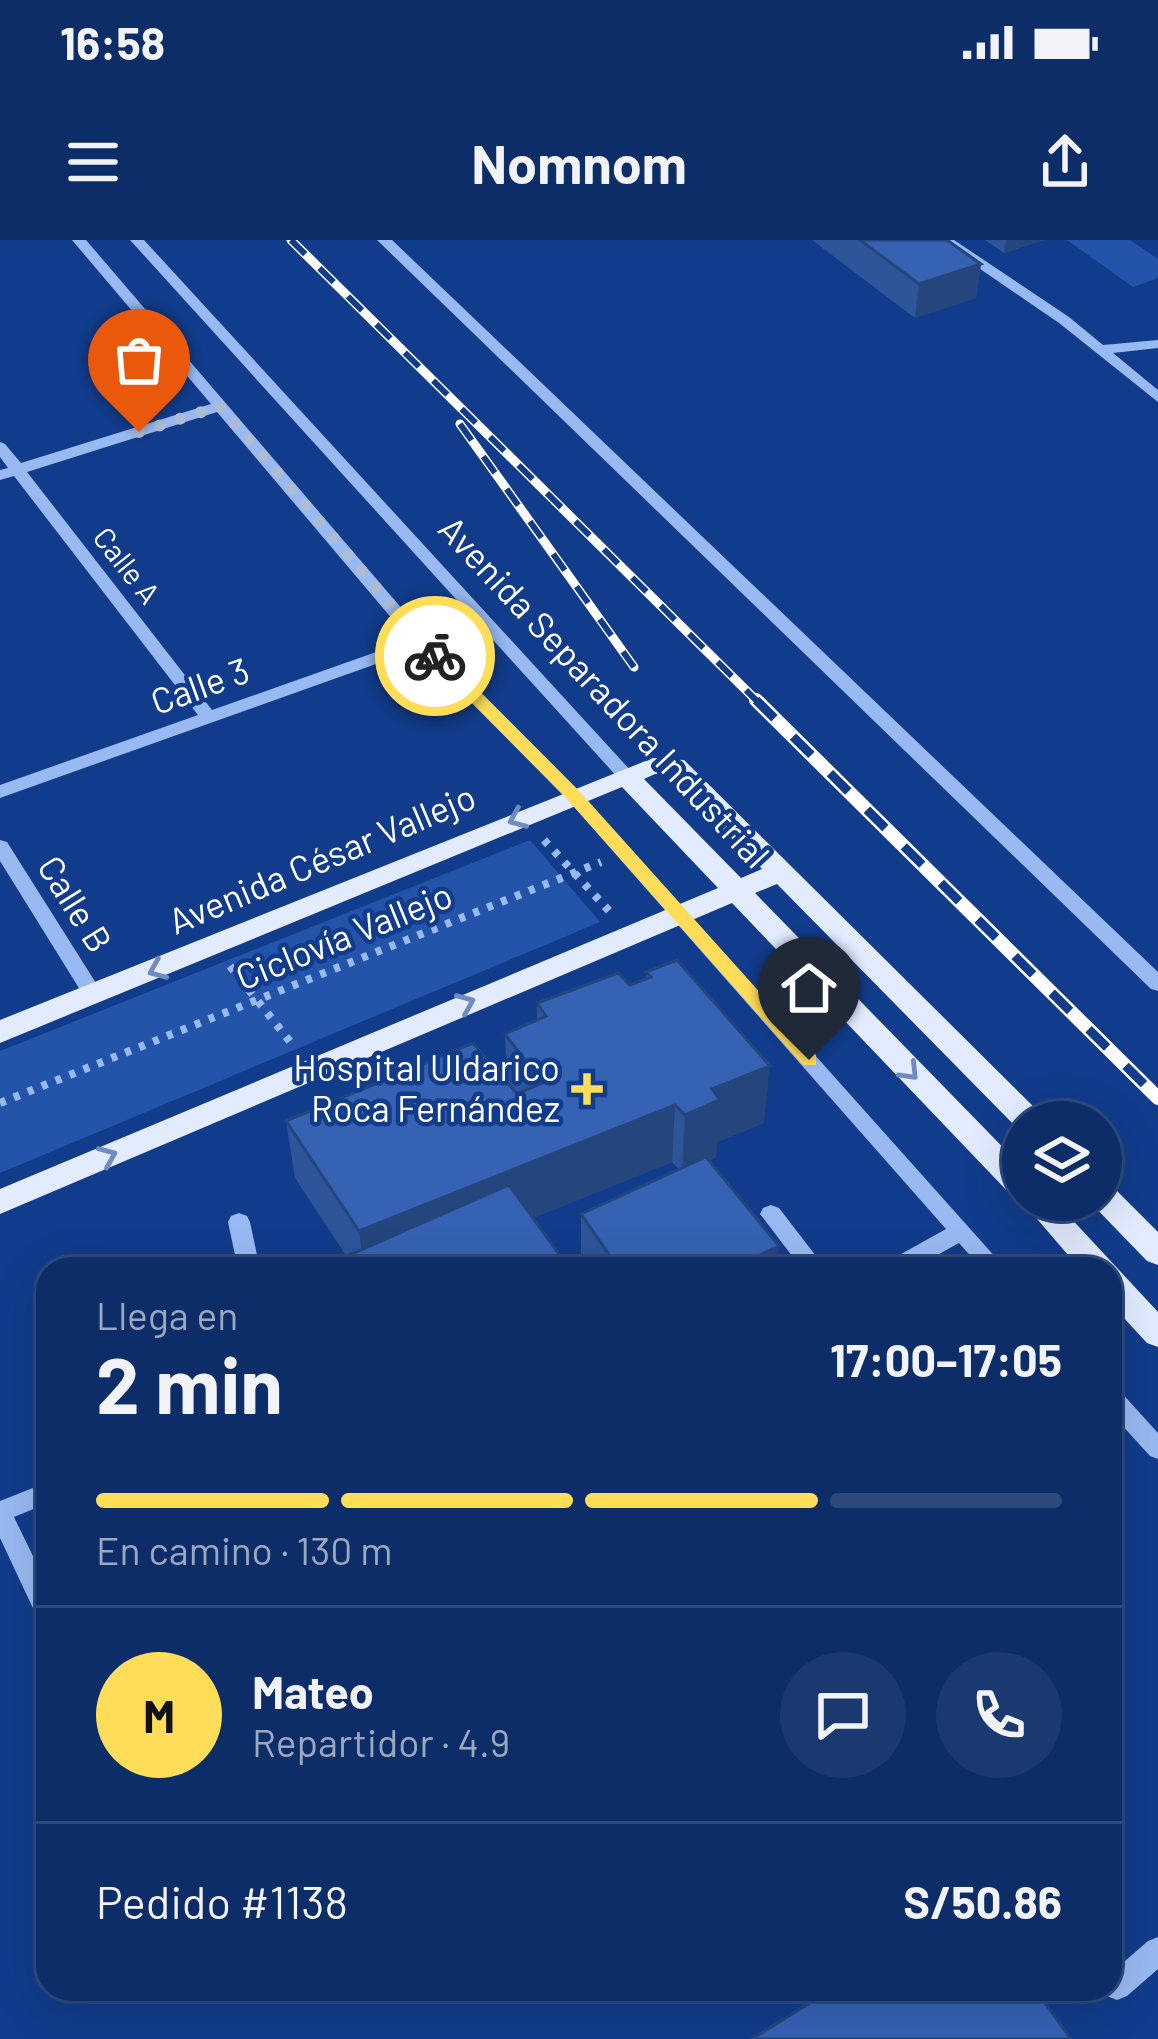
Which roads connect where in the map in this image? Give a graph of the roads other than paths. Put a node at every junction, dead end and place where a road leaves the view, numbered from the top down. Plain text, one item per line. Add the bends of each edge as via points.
1 (79, 240) edge
2 (137, 240) edge
3 (384, 240) edge
4 (945, 240) edge
5 (1158, 344) edge
6 (1100, 350) junction
7 (1158, 398) edge
8 (220, 406) junction
9 (0, 447) edge
10 (8, 472) edge
11 (421, 642) junction
12 (209, 718) junction
13 (675, 766) joint
14 (626, 776) junction
15 (0, 791) edge
16 (574, 796) junction
17 (0, 846) edge
18 (783, 871) junction
19 (732, 890) junction
20 (679, 914) junction
21 (1158, 984) edge
22 (94, 996) junction
23 (0, 1032) edge
24 (1009, 1101) edge
25 (1002, 1166) edge
26 (0, 1202) edge
27 (771, 1214) dead end
28 (1122, 1215) edge
29 (1054, 1221) edge
30 (239, 1222) dead end
31 (961, 1231) junction
32 (1158, 1252) edge
33 (246, 1257) edge
34 (805, 1257) edge
35 (914, 1257) edge
36 (984, 1257) edge
37 (1088, 1257) edge
38 (1122, 1294) edge
39 (1158, 1334) edge
40 (1122, 1409) edge
41 (1158, 1449) edge
42 (36, 1497) edge
43 (0, 1512) edge
44 (36, 1587) edge
45 (1158, 1951) edge
46 (1122, 1982) edge

1 - 8 street
2 - 14 street, Avenida Separadora Industrial
3 - 21 street
4 - 6 street
5 - 6 street
6 - 7 street
8 - 10 street
8 - 11 street
9 - 10 street, Calle A
10 - 12 street, Calle A
11 - 12 street, Calle 3
11 - 16 street
12 - 15 street, Calle 3
13 - 14 main road, Avenida César Vallejo
13 - 18 main road, Avenida Separadora Industrial
14 - 16 main road, Avenida César Vallejo
14 - 19 main road, Avenida Separadora Industrial
16 - 20 street
16 -> 22 main road, Avenida César Vallejo
17 - 22 street, Calle B
18 - 19 main road
18 - 24 main road, Avenida Separadora Industrial
19 - 20 main road
19 -> 25 main road, Avenida Separadora Industrial
26 -> 20 main road
20 - 31 street
22 - 23 main road, Avenida César Vallejo
27 - 34 street
28 - 32 main road
29 - 37 main road
30 - 33 street
31 - 35 street
31 - 36 street
38 - 39 main road
40 - 41 street
42 - 43 street
43 - 44 street
45 - 46 street

